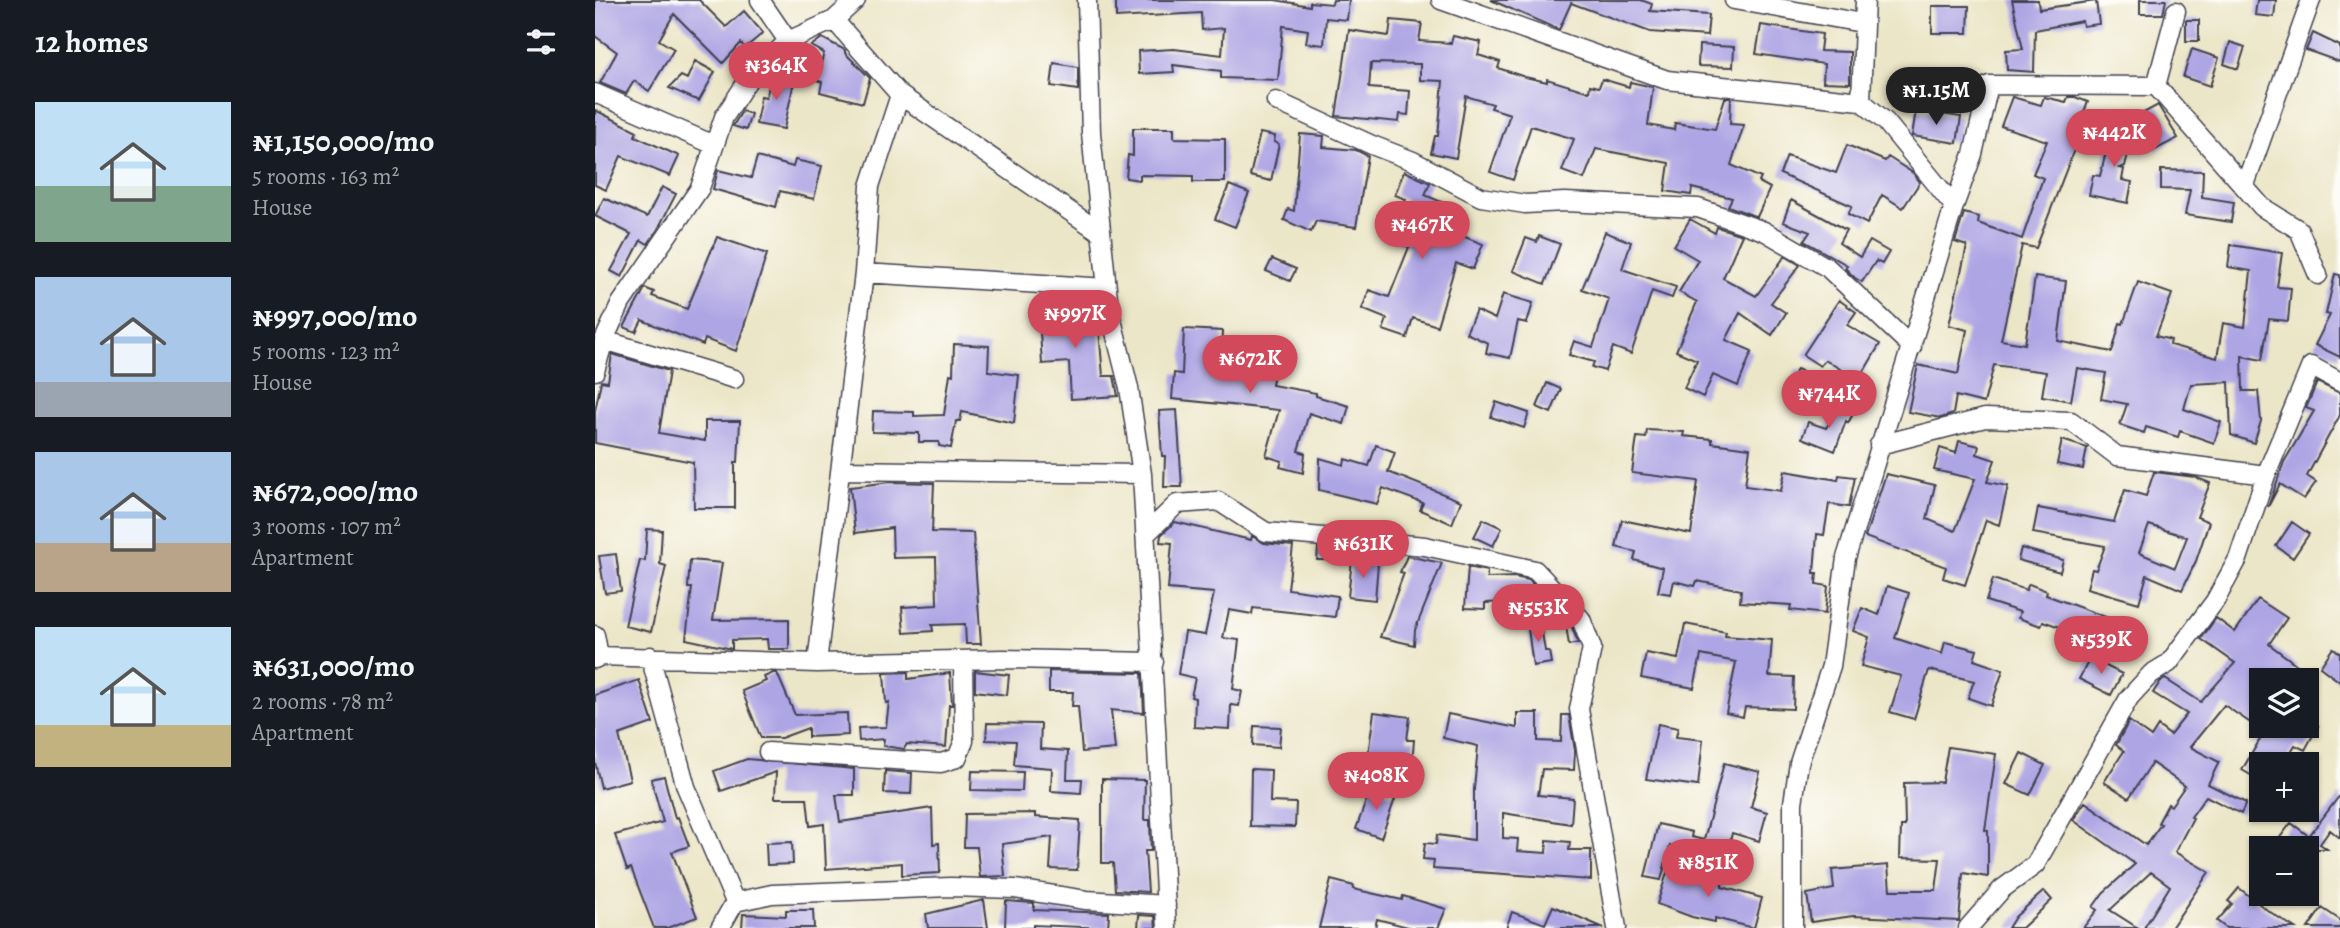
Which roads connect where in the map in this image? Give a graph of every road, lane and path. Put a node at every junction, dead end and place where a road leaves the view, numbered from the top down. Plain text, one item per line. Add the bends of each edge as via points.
1 (760, 0) edge
2 (856, 0) edge
3 (1087, 0) edge
4 (1441, 0) edge
5 (1734, 0) edge
6 (1865, 0) edge
7 (2311, 0) edge
8 (2176, 11) dead end
9 (834, 20) junction
10 (1862, 23) junction
11 (788, 41) junction
12 (2156, 86) junction
13 (595, 93) edge
14 (900, 95) junction
15 (1276, 101) dead end
16 (1861, 101) junction
17 (714, 145) junction
18 (2245, 185) junction
19 (1954, 206) junction
20 (1100, 232) junction
21 (864, 273) junction
22 (2318, 275) dead end
23 (1107, 288) junction
24 (604, 340) junction
25 (1912, 347) junction
26 (595, 372) edge
27 (734, 379) dead end
28 (2340, 382) edge
29 (1879, 445) junction
30 (841, 470) junction
31 (1142, 474) junction
32 (2266, 475) junction
33 (1145, 535) junction
34 (595, 635) edge
35 (650, 656) junction
36 (597, 657) edge
37 (963, 660) junction
38 (1154, 662) junction
39 (817, 663) junction
40 (768, 752) dead end
41 (735, 902) junction
42 (1166, 905) junction
43 (720, 928) edge
44 (1167, 928) edge
45 (1617, 928) edge
46 (1793, 928) edge
47 (1968, 928) edge

1 - 11 street
2 - 9 street
3 - 20 street
4 - 16 street via 1667,80
5 - 10 street
6 - 10 street
7 - 18 street
8 - 12 street
9 - 11 street
9 - 14 street
10 - 16 street
11 - 17 street via 748,80 724,117
12 - 18 street
12 - 19 street via 1990,85
13 - 17 street
14 - 20 street
14 - 21 street via 870,186
15 - 25 street via 1413,160 1481,197 1525,204 1697,208 1764,231 1828,268
16 - 19 street via 1886,122
17 - 24 street via 700,188 621,303
18 - 22 street via 2262,207 2299,230
19 - 25 street
20 - 23 street
21 - 23 street
21 - 30 street
23 - 31 street
24 - 26 street
24 - 27 street
25 - 29 street
28 - 32 street via 2311,366
29 - 32 street via 1985,418 2071,421 2117,456
29 - 46 street via 1846,558 1831,666 1800,763 1793,803
30 - 31 street
30 - 39 street
31 - 33 street
32 - 47 street via 2238,559 2215,600 2169,663 2151,674 2129,698 2035,865 2003,889
33 - 38 street
33 - 45 street via 1177,504 1218,501 1266,532 1425,546 1535,570 1581,620 1592,648 1580,709
34 - 36 street
35 - 36 street
35 - 39 street
35 - 41 street via 686,787
37 - 38 street
37 - 39 street
37 - 40 street via 964,741 957,758 941,763
38 - 42 street
41 - 42 street via 772,894 951,887
41 - 43 street
42 - 44 street

